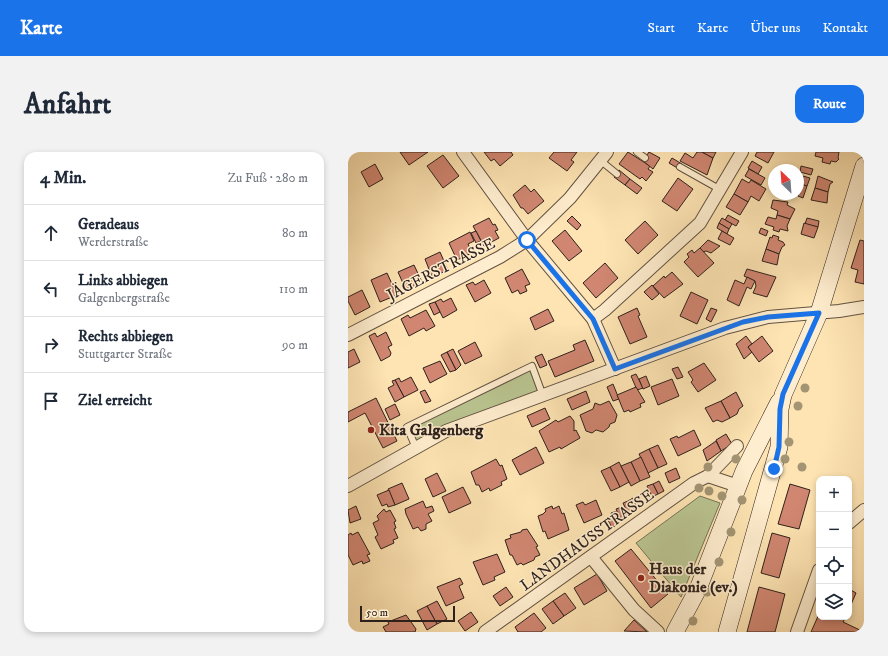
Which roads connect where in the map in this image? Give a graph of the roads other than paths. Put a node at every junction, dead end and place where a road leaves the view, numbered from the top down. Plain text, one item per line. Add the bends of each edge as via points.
1 (463, 152) edge
2 (637, 152) edge
3 (742, 152) edge
4 (604, 157) edge
5 (645, 158) dead end
6 (864, 166) edge
7 (680, 167) dead end
8 (617, 174) dead end
9 (720, 190) junction
10 (527, 240) junction
11 (864, 307) edge
12 (819, 313) junction
13 (593, 319) junction
14 (348, 335) edge
15 (615, 369) junction
16 (783, 394) junction
17 (543, 396) junction
18 (737, 446) dead end
19 (416, 448) junction
20 (708, 476) junction
21 (348, 486) edge
22 (738, 486) junction
23 (864, 510) edge
24 (852, 520) edge
25 (591, 557) junction
26 (816, 578) edge
27 (485, 632) edge
28 (658, 632) edge
29 (675, 632) edge
30 (727, 632) edge
31 (796, 632) edge

1 - 10 street
2 - 5 lane
3 - 9 street
4 - 8 lane
4 - 10 street, JÄGERSTRASSE via 570,198
6 - 12 main road
7 - 9 lane
9 - 13 street via 700,223 689,235
10 - 13 street
10 - 14 street, JÄGERSTRASSE via 500,257
11 - 12 street
12 - 15 street via 768,317 743,322
12 - 16 main road
13 - 15 street
15 - 17 street
16 - 22 main road
16 - 30 main road via 779,447
17 - 19 street via 446,431
17 - 19 lane via 532,366 408,427
18 - 20 street, LANDHAUSSTRASSE
19 - 21 street
20 - 22 street
20 - 25 street, LANDHAUSSTRASSE via 694,483
22 - 29 main road via 706,574
23 - 24 street
25 - 27 street, LANDHAUSSTRASSE
25 - 28 street via 634,610
26 - 31 street

